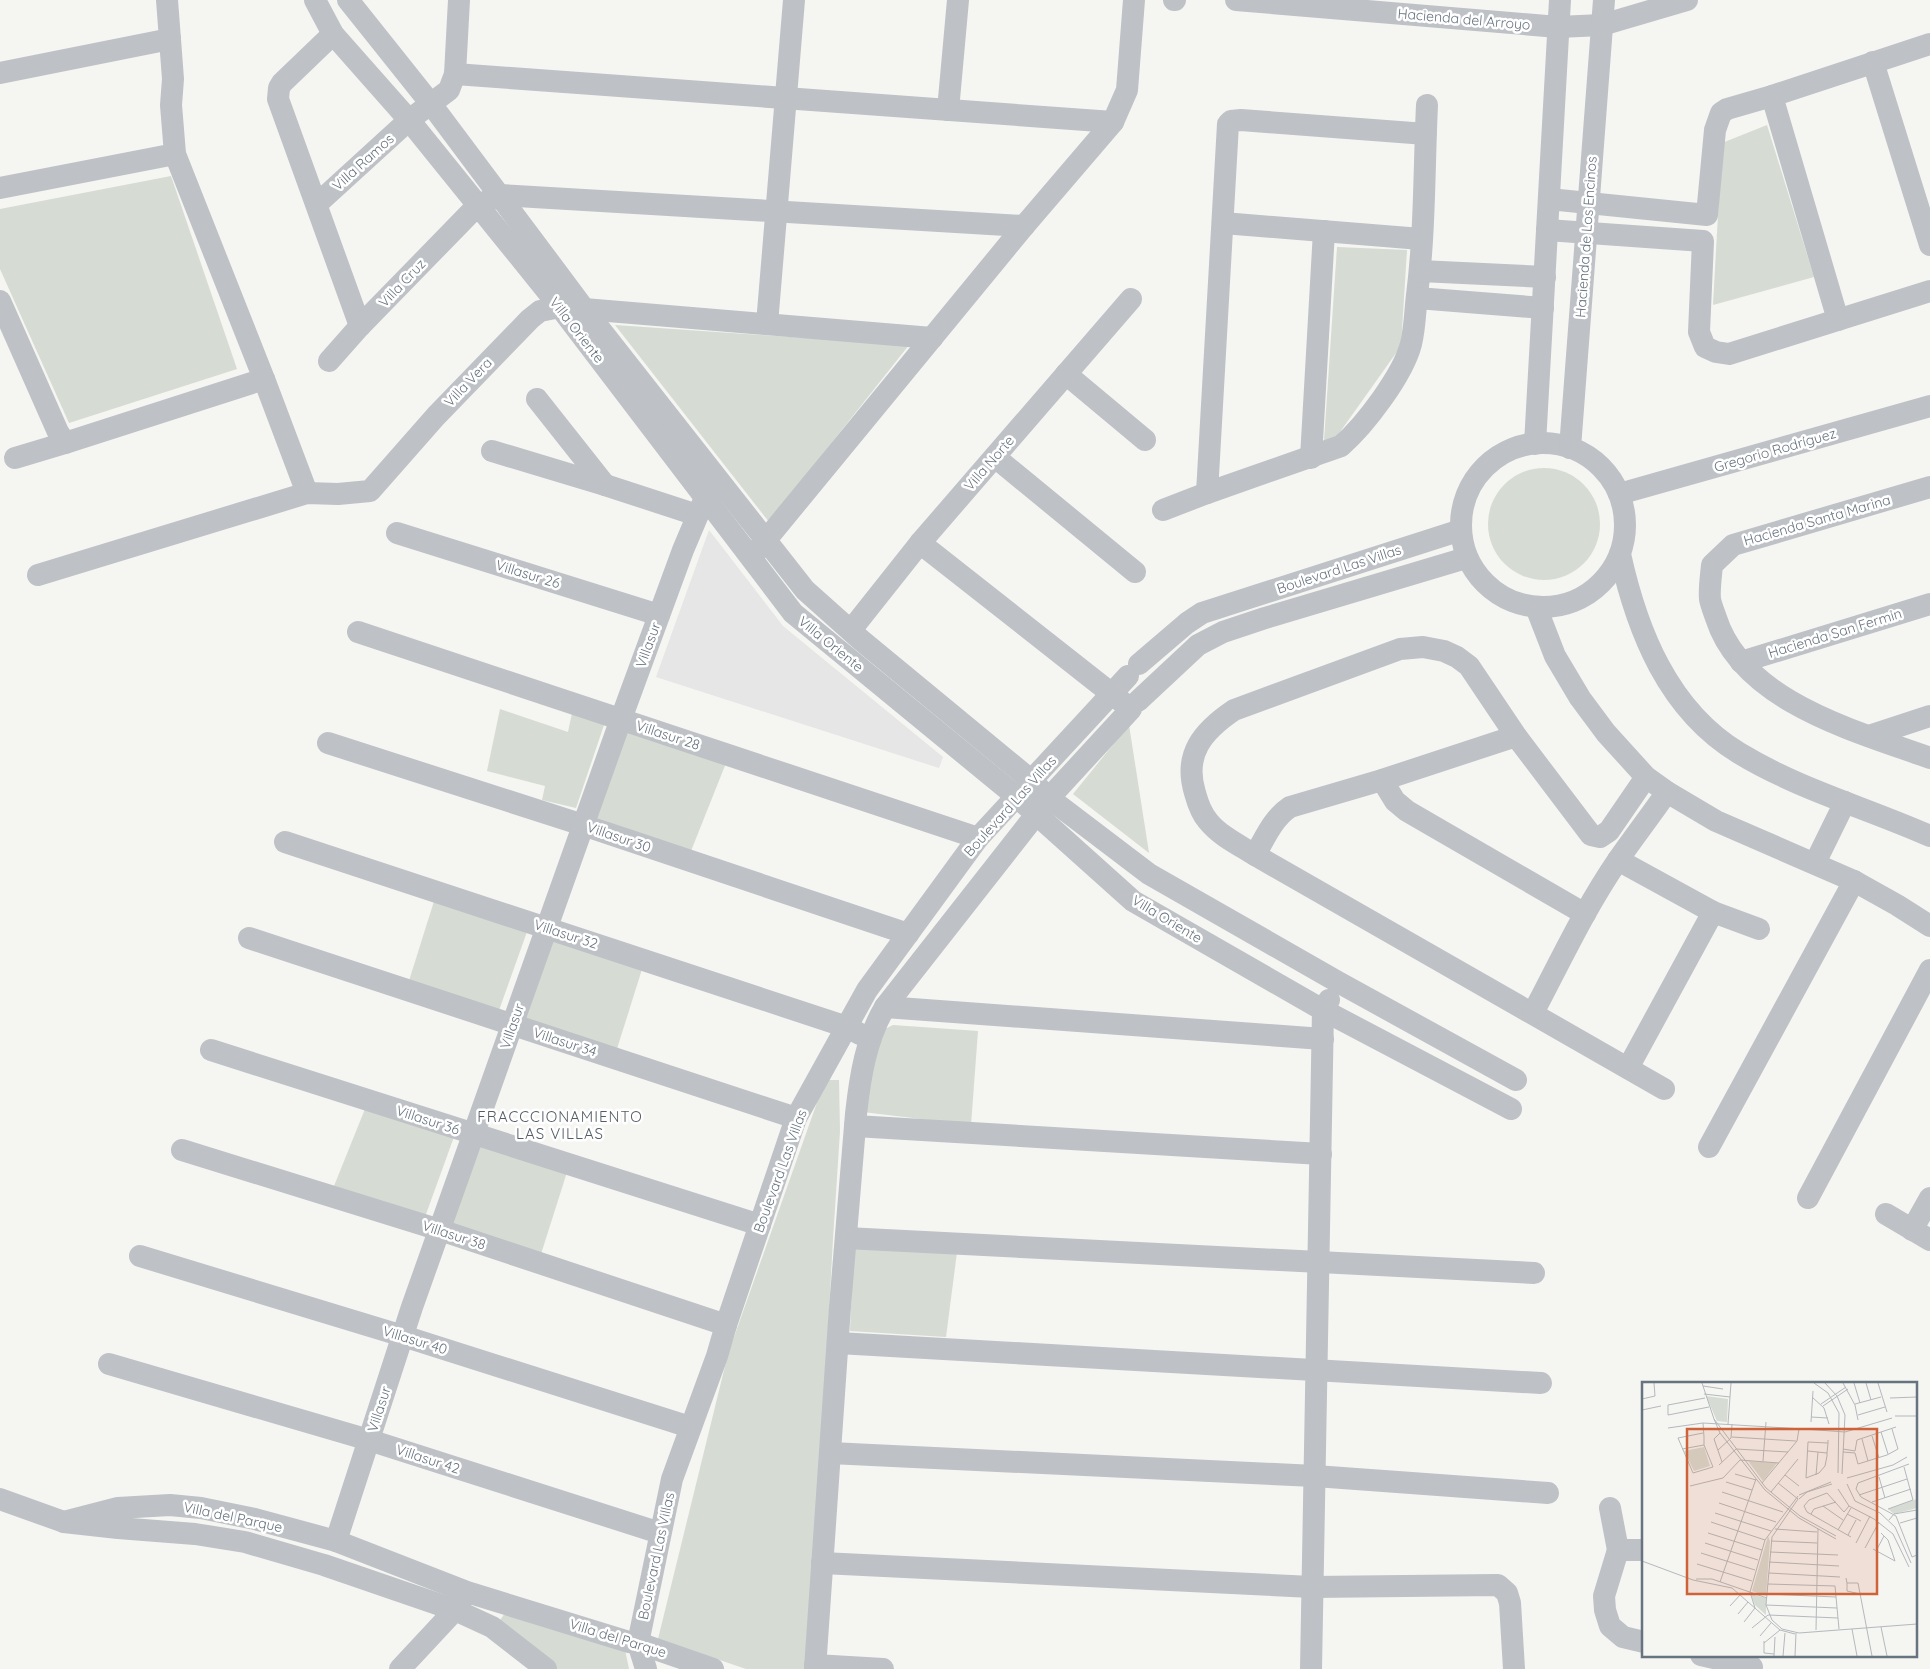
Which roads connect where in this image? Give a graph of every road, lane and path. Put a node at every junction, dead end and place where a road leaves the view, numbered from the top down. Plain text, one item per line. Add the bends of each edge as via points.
1 (167, 0) edge
2 (315, 0) edge
3 (348, 0) edge
4 (460, 0) edge
5 (794, 0) edge
6 (958, 0) edge
7 (1134, 0) edge
8 (1236, 0) edge
9 (1560, 0) edge
10 (1604, 0) edge
11 (1687, 0) edge
12 (1602, 25) junction
13 (1558, 26) junction
14 (333, 34) junction
15 (170, 39) junction
16 (1930, 44) edge
17 (1874, 62) junction
18 (0, 73) edge
19 (455, 74) junction
20 (1772, 96) junction
21 (786, 98) junction
22 (431, 104) junction
23 (1427, 105) dead end
24 (948, 110) junction
25 (409, 120) junction
26 (1113, 122) junction
27 (1426, 134) junction
28 (175, 154) junction
29 (0, 188) edge
30 (500, 194) junction
31 (1549, 199) junction
32 (317, 204) junction
33 (1588, 204) junction
34 (477, 206) junction
35 (777, 211) junction
36 (1223, 223) junction
37 (1024, 226) junction
38 (1547, 230) junction
39 (1324, 231) junction
40 (1586, 233) junction
41 (1421, 239) junction
42 (1930, 245) edge
43 (1420, 271) junction
44 (1544, 277) junction
45 (1930, 291) edge
46 (1417, 298) junction
47 (1131, 299) dead end
48 (0, 301) edge
49 (560, 307) junction
50 (1543, 308) junction
51 (585, 310) junction
52 (1838, 320) junction
53 (767, 324) junction
54 (360, 326) junction
55 (932, 338) junction
56 (329, 361) dead end
57 (1066, 374) junction
58 (264, 379) junction
59 (537, 400) dead end
60 (1930, 406) edge
61 (1145, 440) dead end
62 (65, 443) junction
63 (1535, 444) junction
64 (1570, 448) junction
65 (492, 451) dead end
66 (995, 457) junction
67 (15, 458) dead end
68 (1311, 458) junction
69 (605, 484) junction
70 (1930, 487) edge
71 (307, 493) junction
72 (1207, 493) junction
73 (1619, 494) junction
74 (701, 507) junction
75 (1163, 510) dead end
76 (1461, 530) junction
77 (397, 533) dead end
78 (766, 541) junction
79 (920, 543) junction
80 (1620, 554) junction
81 (1466, 558) junction
82 (751, 559) junction
83 (1135, 572) dead end
84 (38, 574) dead end
85 (1930, 604) edge
86 (1536, 607) junction
87 (659, 615) junction
88 (851, 630) junction
89 (358, 632) dead end
90 (1165, 640) junction
91 (1741, 662) junction
92 (1177, 664) junction
93 (1113, 694) junction
94 (1134, 705) junction
95 (1930, 716) edge
96 (621, 719) junction
97 (1516, 736) junction
98 (1869, 736) junction
99 (328, 743) dead end
100 (1930, 758) edge
101 (1646, 777) junction
102 (1382, 780) junction
103 (1024, 789) junction
104 (1667, 792) junction
105 (1845, 802) junction
106 (1043, 806) junction
107 (583, 825) junction
108 (1930, 836) edge
109 (978, 838) junction
110 (284, 842) dead end
111 (1255, 855) junction
112 (1618, 860) junction
113 (1815, 863) junction
114 (1854, 881) junction
115 (1713, 912) junction
116 (1585, 914) junction
117 (1930, 926) edge
118 (547, 928) junction
119 (1759, 929) dead end
120 (908, 934) junction
121 (249, 938) dead end
122 (1930, 970) edge
123 (1338, 982) junction
124 (885, 1007) junction
125 (1323, 1010) junction
126 (1533, 1014) junction
127 (512, 1025) junction
128 (847, 1027) junction
129 (869, 1039) junction
130 (1323, 1039) junction
131 (211, 1050) dead end
132 (1628, 1068) junction
133 (1516, 1080) dead end
134 (1664, 1089) dead end
135 (1510, 1109) dead end
136 (796, 1118) junction
137 (855, 1126) junction
138 (474, 1135) junction
139 (1709, 1147) dead end
140 (182, 1150) dead end
141 (1321, 1154) junction
142 (1808, 1198) dead end
143 (1930, 1198) edge
144 (1886, 1214) dead end
145 (760, 1225) junction
146 (440, 1230) junction
147 (1921, 1235) edge
148 (846, 1238) junction
149 (140, 1256) dead end
150 (1319, 1262) junction
151 (1534, 1273) dead end
152 (726, 1325) junction
153 (403, 1336) junction
154 (838, 1343) junction
155 (109, 1364) dead end
156 (1317, 1371) junction
157 (1541, 1383) dead end
158 (690, 1427) junction
159 (369, 1440) junction
160 (830, 1453) junction
161 (1315, 1476) junction
162 (1548, 1493) dead end
163 (0, 1499) edge
164 (1610, 1508) dead end
165 (255, 1519) junction
166 (64, 1522) junction
167 (660, 1533) junction
168 (336, 1541) junction
169 (245, 1542) junction
170 (1618, 1550) junction
171 (1642, 1550) edge
172 (822, 1563) junction
173 (1312, 1587) junction
174 (461, 1601) junction
175 (1642, 1642) edge
176 (638, 1643) junction
177 (1707, 1656) edge
178 (1752, 1664) edge
179 (815, 1667) edge
180 (400, 1669) edge
181 (546, 1669) edge
182 (646, 1669) edge
183 (713, 1669) edge
184 (883, 1669) edge
185 (1311, 1669) edge
186 (1514, 1669) edge

1 - 15 street
2 - 14 street, Villa Oriente
3 - 22 street, Villa Oriente
4 - 19 street
5 - 21 street
6 - 24 street
7 - 26 street via 1127,90
8 - 13 street, Hacienda del Arroyo
9 - 13 street
10 - 12 street, Hacienda de Los Encinos
11 - 12 street, Hacienda del Arroyo
12 - 13 street, Hacienda del Arroyo
12 - 33 street, Hacienda de Los Encinos
13 - 31 street
14 - 25 street, Villa Oriente
14 - 32 street via 282,83 278,93
15 - 18 street
15 - 28 street
16 - 17 street
17 - 20 street
17 - 42 street
19 - 21 street
19 - 22 street, Villa Ramos via 449,90
20 - 33 street via 1727,108 1721,114 1715,130 1707,214
20 - 52 street
21 - 24 street
21 - 35 street
22 - 25 street, Villa Ramos
22 - 30 street, Villa Oriente
23 - 27 street
24 - 26 street
25 - 32 street, Villa Ramos
25 - 34 street, Villa Oriente
26 - 37 street
27 - 36 street via 1231,121 1227,128
27 - 41 street
28 - 29 street
28 - 58 street
30 - 34 street, Villa Cruz
30 - 35 street
30 - 51 street, Villa Oriente
31 - 33 street
31 - 38 street
32 - 54 street
33 - 40 street, Hacienda de Los Encinos
34 - 49 street, Villa Oriente
34 - 54 street, Villa Cruz
35 - 37 street
35 - 53 street
36 - 39 street
36 - 72 street
37 - 55 street
38 - 40 street
38 - 44 street
39 - 41 street
39 - 68 street
40 - 52 street via 1703,241 1699,332 1705,347 1716,352 1729,354
40 - 64 street, Hacienda de Los Encinos
41 - 43 street
43 - 44 street
43 - 46 street
44 - 50 street
45 - 52 street
46 - 50 street
46 - 68 street via 1411,345 1398,373 1356,433 1341,446
47 - 57 street, Villa Norte
48 - 62 street
49 - 51 street, Villa Vera
49 - 71 street, Villa Vera via 540,311 530,319 436,416 370,491
49 - 74 street, Villa Oriente
50 - 63 street
51 - 53 street, Villa Vera
51 - 78 street, Villa Oriente
53 - 55 street, Villa Vera
54 - 56 street, Villa Cruz
55 - 78 street
57 - 61 street
57 - 66 street, Villa Norte
58 - 62 street
58 - 71 street
59 - 69 street
60 - 73 street, Gregorio Rodríguez
62 - 67 street
63 - 64 street
63 - 76 street via 1508,451 1486,467 1469,489
64 - 73 street via 1595,461
65 - 69 street
66 - 79 street, Villa Norte
66 - 83 street
68 - 72 street
69 - 74 street
70 - 91 street, Hacienda Santa Marina via 1733,545 1712,565 1710,599 1721,634
71 - 84 street
72 - 75 street
73 - 80 street via 1626,524
74 - 82 street, Villa Oriente
74 - 87 street, Villasur
76 - 81 street
76 - 90 street, Boulevard Las Villas via 1202,613
77 - 87 street, Villasur 26
78 - 82 street
78 - 88 street, Villa Oriente via 805,590
79 - 88 street, Villa Norte
79 - 93 street
80 - 86 street via 1605,580 1581,598 1567,604
80 - 105 street via 1643,632 1659,668 1675,694 1703,725 1738,752 1778,774
81 - 86 street via 1495,591 1508,599
81 - 92 street, Boulevard Las Villas via 1222,632 1198,644
82 - 103 street, Villa Oriente via 794,613
85 - 91 street, Hacienda San Fermin
86 - 101 street via 1555,656 1580,698
87 - 96 street, Villasur
88 - 103 street, Villa Oriente
89 - 96 street, Villasur 28
90 - 92 street
90 - 93 street, Boulevard Las Villas
91 - 98 street via 1764,684 1794,703 1837,725
92 - 94 street, Boulevard Las Villas
93 - 94 street
93 - 103 street, Boulevard Las Villas
94 - 106 street, Boulevard Las Villas
95 - 98 street
96 - 107 street, Villasur
96 - 109 street, Villasur 28
97 - 101 street via 1591,835 1600,836 1609,831
97 - 102 street
97 - 111 street via 1469,666 1444,651 1423,647 1400,649 1234,710 1203,736 1193,754 1193,788 1200,811 1209,822 1220,833
98 - 100 street
99 - 107 street, Villasur 30
101 - 104 street
102 - 111 street via 1290,807 1273,824
102 - 116 street via 1395,801 1407,811
103 - 106 street, Villa Oriente
103 - 109 street, Boulevard Las Villas
104 - 112 street
104 - 113 street via 1716,821
105 - 108 street
105 - 113 street
106 - 123 street, Villa Oriente via 1149,874
106 - 124 street, Boulevard Las Villas
106 - 125 street, Villa Oriente via 1133,901
107 - 118 street, Villasur
107 - 120 street, Villasur 30
109 - 120 street, Boulevard Las Villas
110 - 118 street, Villasur 32
111 - 126 street
112 - 115 street
112 - 116 street
113 - 114 street
114 - 117 street
114 - 139 street
115 - 119 street
115 - 132 street
116 - 126 street
118 - 127 street, Villasur
118 - 128 street, Villasur 32
120 - 128 street, Boulevard Las Villas via 867,990
121 - 127 street, Villasur 34
122 - 142 street
123 - 125 street
123 - 133 street, Villa Oriente
124 - 129 street, Boulevard Las Villas
124 - 130 street
125 - 130 street
125 - 135 street, Villa Oriente
126 - 132 street
127 - 136 street, Villasur 34
127 - 138 street, Villasur
128 - 129 street, Villasur 32
128 - 136 street, Boulevard Las Villas
129 - 137 street, Boulevard Las Villas
130 - 141 street
131 - 138 street, Villasur 36
132 - 134 street
136 - 145 street, Boulevard Las Villas
137 - 141 street
137 - 148 street, Boulevard Las Villas
138 - 145 street, Villasur 36
138 - 146 street, Villasur
140 - 146 street, Villasur 38
141 - 150 street
143 - 147 street
144 - 147 street
145 - 152 street, Boulevard Las Villas
146 - 152 street, Villasur 38
146 - 153 street, Villasur
148 - 150 street
148 - 154 street, Boulevard Las Villas
149 - 153 street, Villasur 40
150 - 151 street
150 - 156 street
152 - 158 street, Boulevard Las Villas
153 - 158 street, Villasur 40
153 - 159 street, Villasur
154 - 156 street
154 - 160 street, Boulevard Las Villas
155 - 159 street, Villasur 42
156 - 157 street
156 - 161 street
158 - 167 street, Boulevard Las Villas via 672,1479
159 - 167 street, Villasur 42
159 - 168 street, Villasur
160 - 161 street
160 - 172 street, Boulevard Las Villas
161 - 162 street
161 - 173 street
163 - 166 street
164 - 170 street
165 - 166 street, Villa del Parque via 170,1505 118,1508
165 - 168 street, Villa del Parque
165 - 169 street
166 - 169 street, Villa del Parque
167 - 176 street, Boulevard Las Villas
168 - 174 street, Villa del Parque
169 - 174 street, Villa del Parque
170 - 171 street
170 - 175 street via 1604,1596 1605,1610 1610,1626 1623,1637
172 - 173 street
172 - 179 street, Boulevard Las Villas
173 - 185 street
173 - 186 street via 1498,1586 1507,1593 1510,1603
174 - 176 street, Villa del Parque
174 - 180 street
174 - 181 street, Villa del Parque
176 - 182 street, Boulevard Las Villas
176 - 183 street, Villa del Parque
177 - 178 street
179 - 184 street

